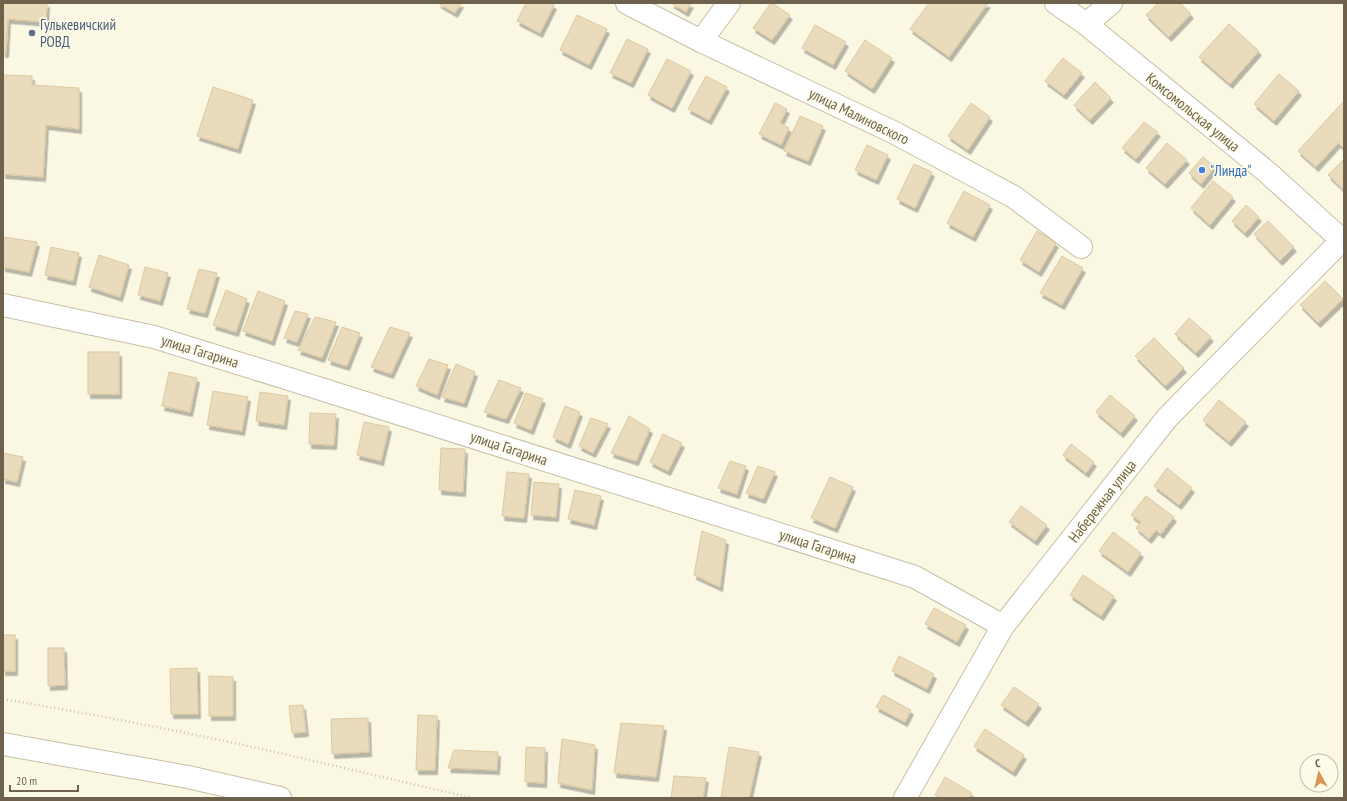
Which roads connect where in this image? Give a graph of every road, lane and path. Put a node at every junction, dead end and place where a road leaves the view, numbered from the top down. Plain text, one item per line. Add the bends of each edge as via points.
1 (627, 3) edge
2 (729, 3) edge
3 (1056, 3) edge
4 (1111, 3) edge
5 (1086, 24) junction
6 (701, 41) junction
7 (1343, 240) edge
8 (1081, 247) dead end
9 (3, 305) edge
10 (1003, 626) junction
11 (3, 699) edge
12 (3, 744) edge
13 (280, 798) edge
14 (472, 798) edge
15 (905, 798) edge

1 - 6 street, улица Малиновского
2 - 6 street
3 - 5 street, Комсомольская улица
4 - 5 street
5 - 7 street, Комсомольская улица via 1267,172
6 - 8 street, улица Малиновского via 895,133 1008,193
7 - 10 street, Набережная улица via 1167,418
9 - 10 street, улица Гагарина via 154,337 915,577
10 - 15 street, Набережная улица
11 - 14 path via 208,738
12 - 13 street via 188,777

